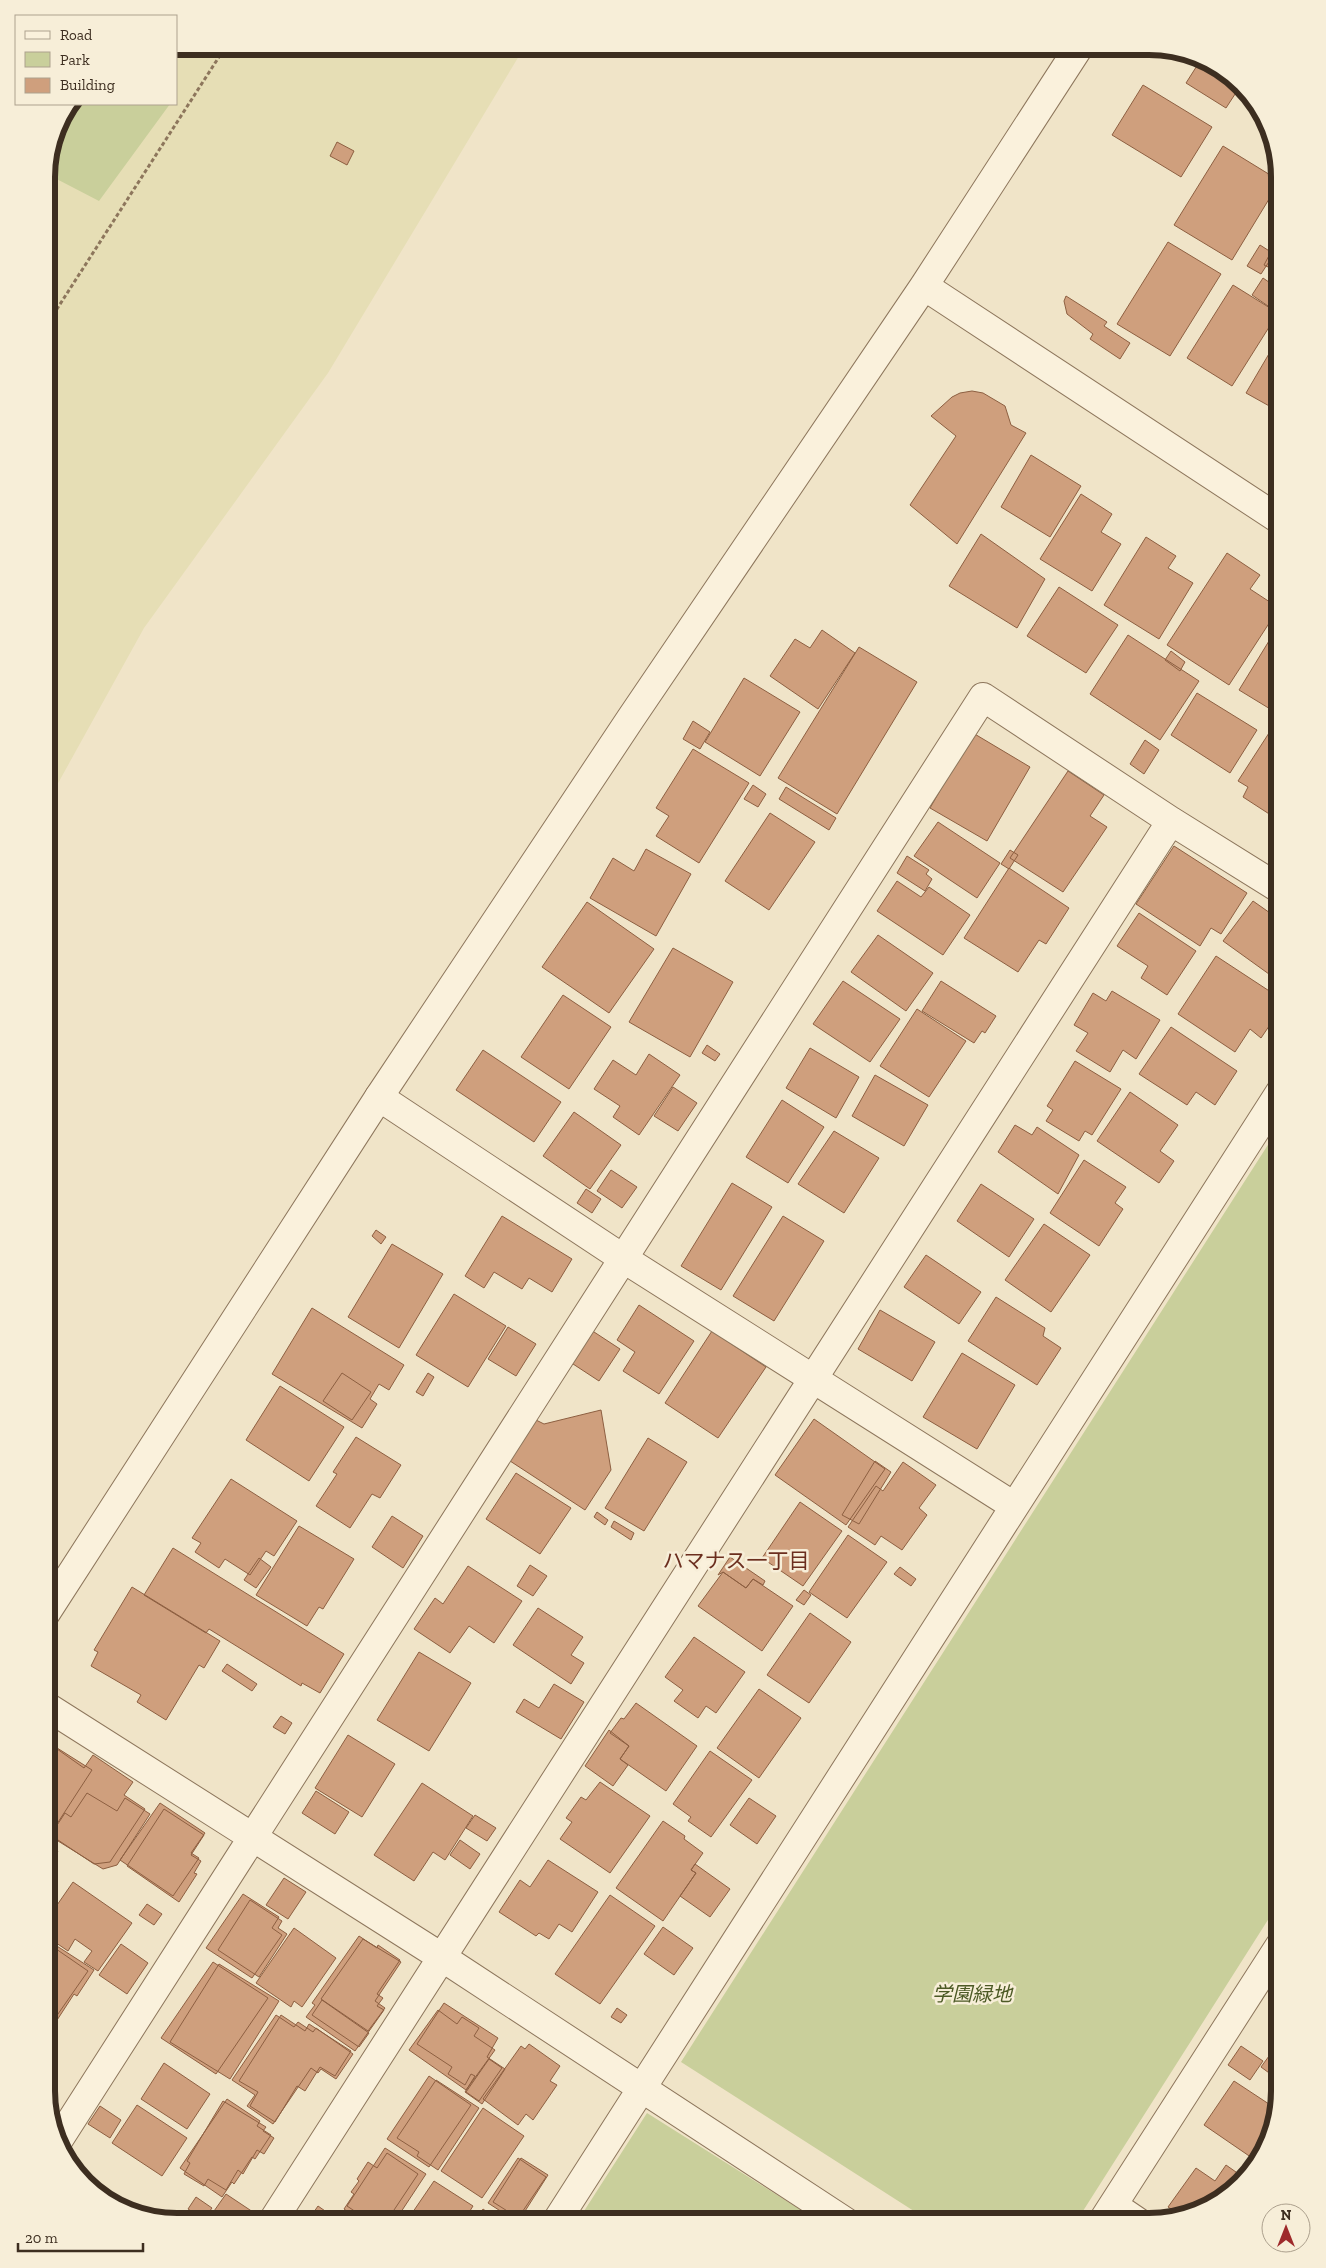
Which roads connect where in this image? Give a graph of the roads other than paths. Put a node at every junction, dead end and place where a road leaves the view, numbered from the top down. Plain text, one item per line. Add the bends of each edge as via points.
1 (1073, 55) edge
2 (924, 286) junction
3 (1271, 514) edge
4 (1170, 821) junction
5 (1271, 883) edge
6 (379, 1097) junction
7 (1271, 1106) edge
8 (624, 1259) junction
9 (813, 1380) junction
10 (1014, 1506) junction
11 (55, 1599) edge
12 (55, 1712) edge
13 (254, 1837) junction
14 (443, 1958) junction
15 (1271, 1959) edge
16 (643, 2089) junction
17 (62, 2133) edge
18 (278, 2213) edge
19 (562, 2213) edge
20 (832, 2213) edge
21 (1108, 2213) edge

1 - 2 street
2 - 3 street
2 - 6 street via 630,718
4 - 5 street
4 - 8 street via 983,697
4 - 9 street
6 - 8 street
6 - 11 street
7 - 10 street
8 - 9 street
8 - 13 street
9 - 10 street
9 - 14 street
10 - 16 street
12 - 13 street
13 - 14 street
13 - 17 street
14 - 16 street
14 - 18 street
15 - 21 street
16 - 19 street
16 - 20 street

